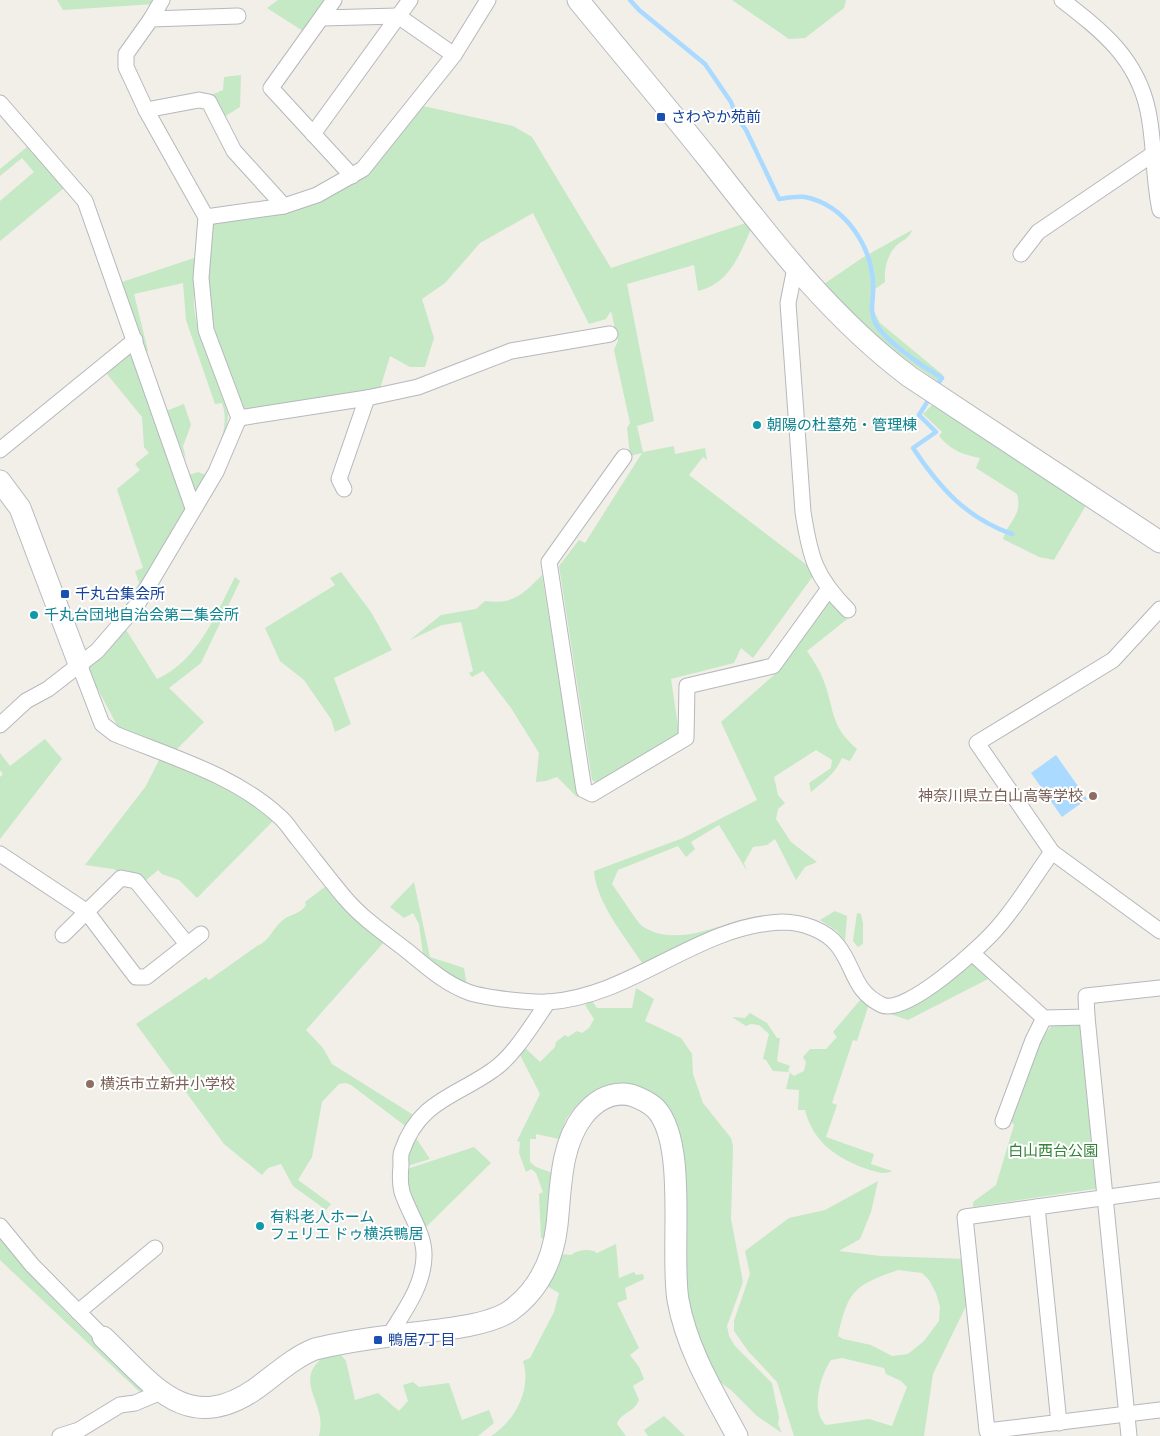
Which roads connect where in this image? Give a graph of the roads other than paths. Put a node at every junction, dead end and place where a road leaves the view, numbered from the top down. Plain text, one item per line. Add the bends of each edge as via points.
1 (162, 0) edge
2 (226, 0) edge
3 (334, 0) edge
4 (410, 0) edge
5 (488, 0) edge
6 (578, 0) edge
7 (1062, 0) edge
8 (398, 16) junction
9 (322, 18) junction
10 (151, 19) junction
11 (454, 55) junction
12 (0, 102) edge
13 (146, 110) junction
14 (313, 134) junction
15 (1153, 154) junction
16 (352, 176) junction
17 (284, 206) junction
18 (1160, 210) edge
19 (206, 217) junction
20 (1021, 254) dead end
21 (795, 268) junction
22 (610, 334) dead end
23 (135, 340) junction
24 (367, 398) junction
25 (239, 418) junction
26 (0, 450) edge
27 (624, 457) dead end
28 (0, 481) edge
29 (344, 489) dead end
30 (193, 508) junction
31 (1160, 542) edge
32 (828, 590) junction
33 (1160, 609) edge
34 (848, 610) dead end
35 (79, 664) junction
36 (0, 725) edge
37 (1052, 852) junction
38 (0, 854) edge
39 (86, 911) junction
40 (1160, 931) edge
41 (201, 934) dead end
42 (63, 935) dead end
43 (187, 944) junction
44 (972, 953) junction
45 (1160, 988) edge
46 (548, 1002) junction
47 (1087, 1017) junction
48 (1044, 1018) junction
49 (1003, 1121) dead end
50 (1160, 1190) edge
51 (1105, 1197) junction
52 (1037, 1208) junction
53 (0, 1226) edge
54 (155, 1248) dead end
55 (78, 1312) junction
56 (389, 1336) junction
57 (104, 1337) joint
58 (161, 1392) junction
59 (1160, 1410) edge
60 (1126, 1415) junction
61 (1059, 1423) junction
62 (1029, 1431) edge
63 (60, 1436) edge
64 (737, 1436) edge
65 (1128, 1436) edge

1 - 10 street
2 - 10 street via 230,16
3 - 9 street
4 - 8 street
5 - 11 street
6 - 21 street
7 - 15 street via 1104,33 1130,65 1148,112
8 - 9 street
8 - 11 street
8 - 14 street
9 - 14 street via 271,88
10 - 13 street via 126,54 126,67
11 - 16 street via 363,169
12 - 23 street via 86,202
13 - 17 street via 199,100 209,102 234,151
13 - 19 street
14 - 16 street
15 - 18 street
15 - 20 street via 1038,232
16 - 17 street via 317,195
17 - 19 street
19 - 25 street via 201,278 206,330
21 - 31 street via 880,355
21 - 32 street via 788,303 803,512 812,555
22 - 24 street via 510,351 418,386
23 - 26 street
23 - 30 street
24 - 25 street
24 - 29 street via 339,479
25 - 30 street via 216,472
27 - 32 street via 549,562 584,790 592,794 686,738 687,686 773,666
28 - 35 street via 20,508
30 - 35 street via 137,605 110,638
32 - 34 street
33 - 37 street via 1113,660 977,743
35 - 36 street via 48,689 26,701
35 - 46 street via 102,724 115,734 230,782 280,817 366,921 444,980 481,995
37 - 40 street
37 - 44 street via 1000,925
38 - 39 street
39 - 42 street
39 - 43 street via 121,878 136,881
39 - 43 street via 136,977 146,977
41 - 43 street
44 - 46 street via 908,1001 892,1008 870,997 858,985 838,946 826,935 798,923 781,922 721,935 605,989
44 - 48 street
45 - 47 street via 1086,996
46 - 56 street via 494,1070 447,1095 424,1112 412,1128 401,1153 400,1178 402,1192 421,1238 424,1258 414,1294
47 - 48 street
47 - 51 street
48 - 49 street
50 - 51 street
51 - 52 street
51 - 60 street
52 - 61 street
52 - 62 street via 965,1216 987,1430
53 - 55 street
54 - 55 street
55 - 57 street
56 - 58 street via 305,1352 241,1398 222,1406 190,1408
56 - 64 street via 484,1321 508,1312 526,1297 541,1279 554,1244 572,1130 599,1099 628,1095 646,1101 657,1110 666,1126 673,1153 678,1300 698,1364
57 - 58 street
58 - 63 street via 120,1405 79,1430
59 - 60 street
60 - 61 street
60 - 65 street
61 - 62 street

